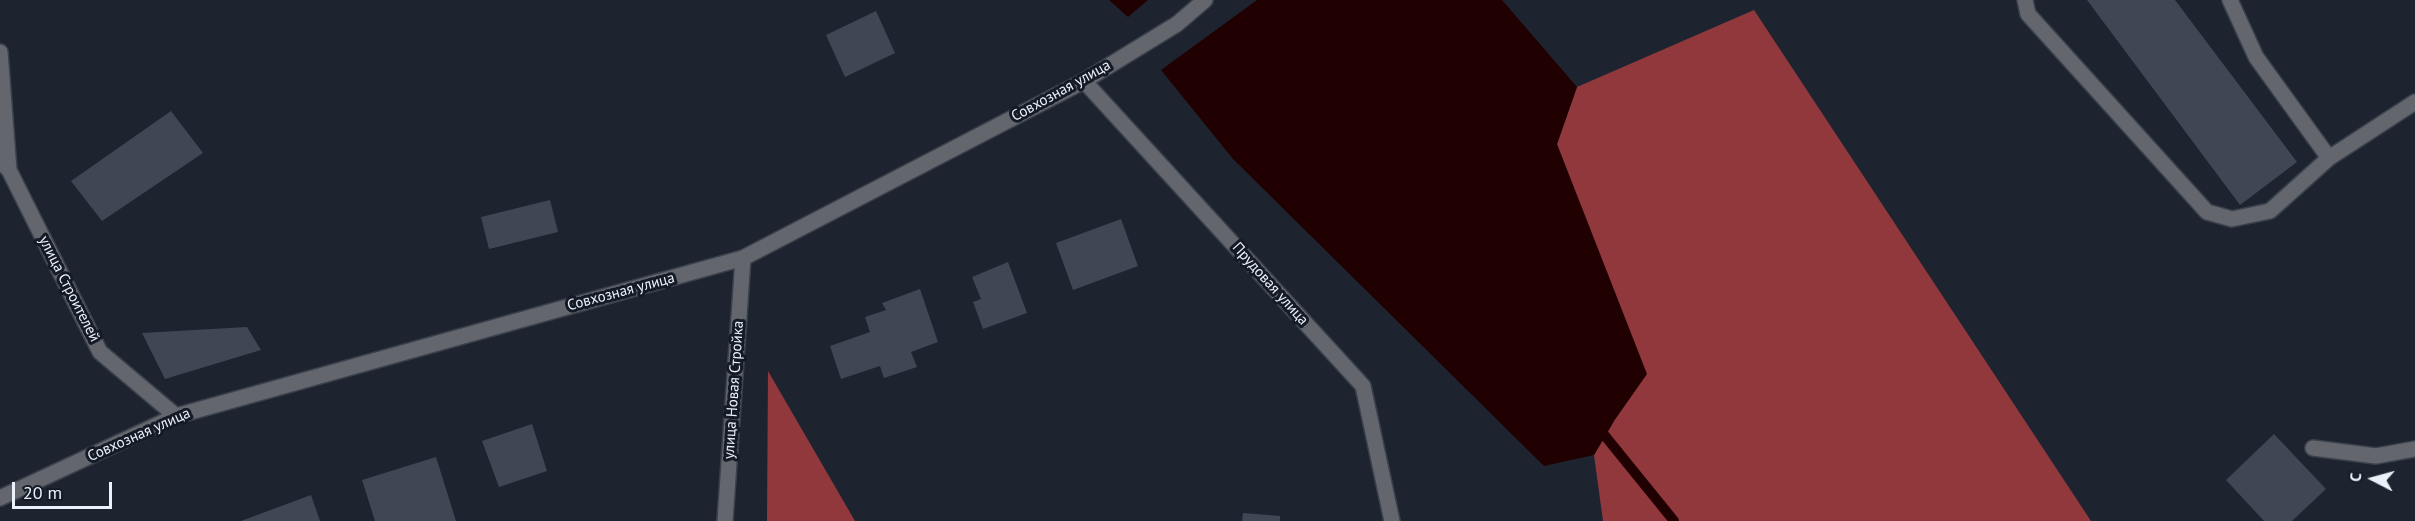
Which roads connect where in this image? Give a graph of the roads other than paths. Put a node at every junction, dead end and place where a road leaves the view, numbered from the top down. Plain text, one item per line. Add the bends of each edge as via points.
1 (1205, 0) edge
2 (2025, 0) edge
3 (2230, 0) edge
4 (0, 52) edge
5 (1084, 81) junction
6 (2415, 102) edge
7 (2329, 158) junction
8 (4, 166) edge
9 (744, 258) junction
10 (176, 416) junction
11 (2313, 448) dead end
12 (2415, 449) edge
13 (0, 498) edge
14 (725, 521) edge
15 (1392, 521) edge

1 - 5 street, Совхозная улица via 1177,24
2 - 7 street via 2028,14 2207,212 2232,219 2270,211
3 - 7 street via 2256,57
4 - 8 street, улица Строителей
5 - 9 street, Совхозная улица
5 - 15 street, Прудовая улица via 1363,386
6 - 7 street
8 - 10 street, улица Строителей via 100,351
9 - 10 street, Совхозная улица
9 - 14 street, улица Новая Стройка
10 - 13 street, Совхозная улица
11 - 12 street via 2376,456

